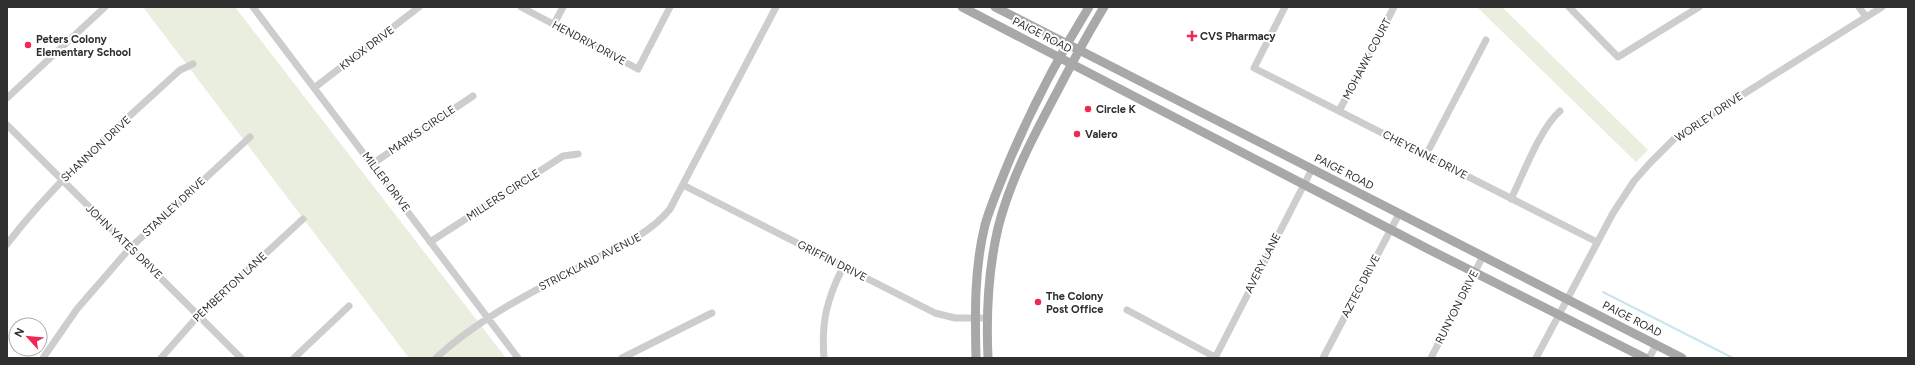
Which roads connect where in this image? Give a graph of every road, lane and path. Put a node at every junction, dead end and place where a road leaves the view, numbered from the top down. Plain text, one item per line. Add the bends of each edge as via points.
1 (104, 7) edge
2 (419, 7) edge
3 (521, 7) edge
4 (563, 7) edge
5 (670, 7) edge
6 (776, 7) edge
7 (962, 7) edge
8 (995, 7) edge
9 (1089, 7) edge
10 (1104, 7) edge
11 (1284, 7) edge
12 (1394, 7) edge
13 (1569, 7) edge
14 (1699, 7) edge
15 (1859, 7) edge
16 (1882, 7) edge
17 (256, 8) edge
18 (1866, 17) junction
19 (554, 24) junction
20 (1486, 40) dead end
21 (1068, 43) junction
22 (1079, 50) junction
23 (1060, 58) junction
24 (194, 64) dead end
25 (1072, 64) junction
26 (314, 88) junction
27 (473, 96) dead end
28 (1170, 96) junction
29 (7, 98) edge
30 (1339, 111) junction
31 (1560, 111) dead end
32 (1165, 112) junction
33 (7, 125) edge
34 (250, 137) dead end
35 (578, 154) dead end
36 (1426, 155) junction
37 (372, 164) junction
38 (1312, 169) junction
39 (62, 181) junction
40 (682, 184) junction
41 (1304, 184) junction
42 (996, 193) junction
43 (1008, 197) junction
44 (1511, 199) junction
45 (1400, 214) junction
46 (303, 219) dead end
47 (1391, 230) junction
48 (430, 242) junction
49 (1597, 242) junction
50 (7, 244) edge
51 (994, 246) junction
52 (130, 248) junction
53 (980, 253) junction
54 (1483, 256) junction
55 (843, 267) junction
56 (1475, 272) junction
57 (1567, 299) junction
58 (349, 306) dead end
59 (1127, 310) dead end
60 (712, 313) dead end
61 (1559, 314) junction
62 (198, 316) junction
63 (488, 318) junction
64 (987, 318) junction
65 (975, 319) junction
66 (1656, 345) junction
67 (1215, 357) edge
68 (43, 358) edge
69 (161, 358) edge
70 (241, 358) edge
71 (294, 358) edge
72 (436, 358) edge
73 (518, 358) edge
74 (622, 358) edge
75 (824, 358) edge
76 (976, 358) edge
77 (988, 358) edge
78 (1323, 358) edge
79 (1431, 358) edge
80 (1536, 358) edge
81 (1645, 358) edge
82 (1648, 358) edge
83 (1682, 358) edge

1 - 29 street
2 - 26 street, KNOX DRIVE
3 - 19 street, HENDRIX DRIVE
4 - 19 street
5 - 19 street, HENDRIX DRIVE via 638,69
6 - 40 street, STRICKLAND AVENUE
7 - 23 main road, PAIGE ROAD
8 - 21 main road, PAIGE ROAD
9 - 21 main road
10 - 22 main road
11 - 30 street, CHEYENNE DRIVE via 1254,68
12 - 30 street, MOHAWK COURT
13 - 14 street via 1618,57
15 - 18 street
16 - 18 street, WORLEY DRIVE
17 - 26 street, MILLER DRIVE
18 - 49 street, WORLEY DRIVE via 1677,136 1634,181
20 - 36 street
21 - 22 main road, PAIGE ROAD
21 - 23 main road
22 - 25 main road
22 - 28 main road, PAIGE ROAD
23 - 25 main road, PAIGE ROAD
23 - 42 main road via 1016,145
24 - 39 street, SHANNON DRIVE via 180,70
25 - 32 main road, PAIGE ROAD
25 - 43 main road via 1034,134
26 - 37 street, MILLER DRIVE
27 - 37 street, MARKS CIRCLE
28 - 32 main road
28 - 38 main road, PAIGE ROAD
30 - 36 street, CHEYENNE DRIVE
31 - 44 street via 1544,131
32 - 41 main road, PAIGE ROAD
33 - 39 street, JOHN YATES DRIVE
34 - 52 street, STANLEY DRIVE
35 - 48 street, MILLERS CIRCLE via 563,156
36 - 44 street, CHEYENNE DRIVE
37 - 48 street, MILLER DRIVE
38 - 41 street, AVERY LANE
38 - 45 main road, PAIGE ROAD
39 - 50 street, SHANNON DRIVE
39 - 52 street, JOHN YATES DRIVE
40 - 55 street, GRIFFIN DRIVE
40 - 63 street, STRICKLAND AVENUE via 670,209 651,230 529,293
41 - 47 main road, PAIGE ROAD
41 - 67 street, AVERY LANE
42 - 43 main road
42 - 53 main road via 985,225
43 - 51 main road
44 - 49 street, CHEYENNE DRIVE
45 - 47 street, AZTEC DRIVE
45 - 54 main road, PAIGE ROAD
46 - 62 street, PEMBERTON LANE
47 - 56 main road, PAIGE ROAD
47 - 78 street, AZTEC DRIVE
48 - 63 street, MILLER DRIVE
49 - 57 street, WORLEY DRIVE
51 - 53 main road
51 - 64 main road
52 - 62 street, JOHN YATES DRIVE
52 - 68 street, STANLEY DRIVE via 77,309
53 - 65 main road
54 - 56 street, RUNYON DRIVE
54 - 57 main road, PAIGE ROAD
55 - 65 street, GRIFFIN DRIVE via 935,312 955,318
55 - 75 street via 827,304
56 - 61 main road, PAIGE ROAD
56 - 79 street, RUNYON DRIVE
57 - 61 street, WORLEY DRIVE
57 - 66 main road, PAIGE ROAD
58 - 71 street
59 - 67 street
60 - 74 street
61 - 80 street, WORLEY DRIVE
61 - 81 main road, PAIGE ROAD
62 - 69 street, PEMBERTON LANE
62 - 70 street, JOHN YATES DRIVE
63 - 72 street, STRICKLAND AVENUE
63 - 73 street, MILLER DRIVE
64 - 65 street, GRIFFIN DRIVE
64 - 77 main road
65 - 76 main road
66 - 82 street
66 - 83 main road, PAIGE ROAD

